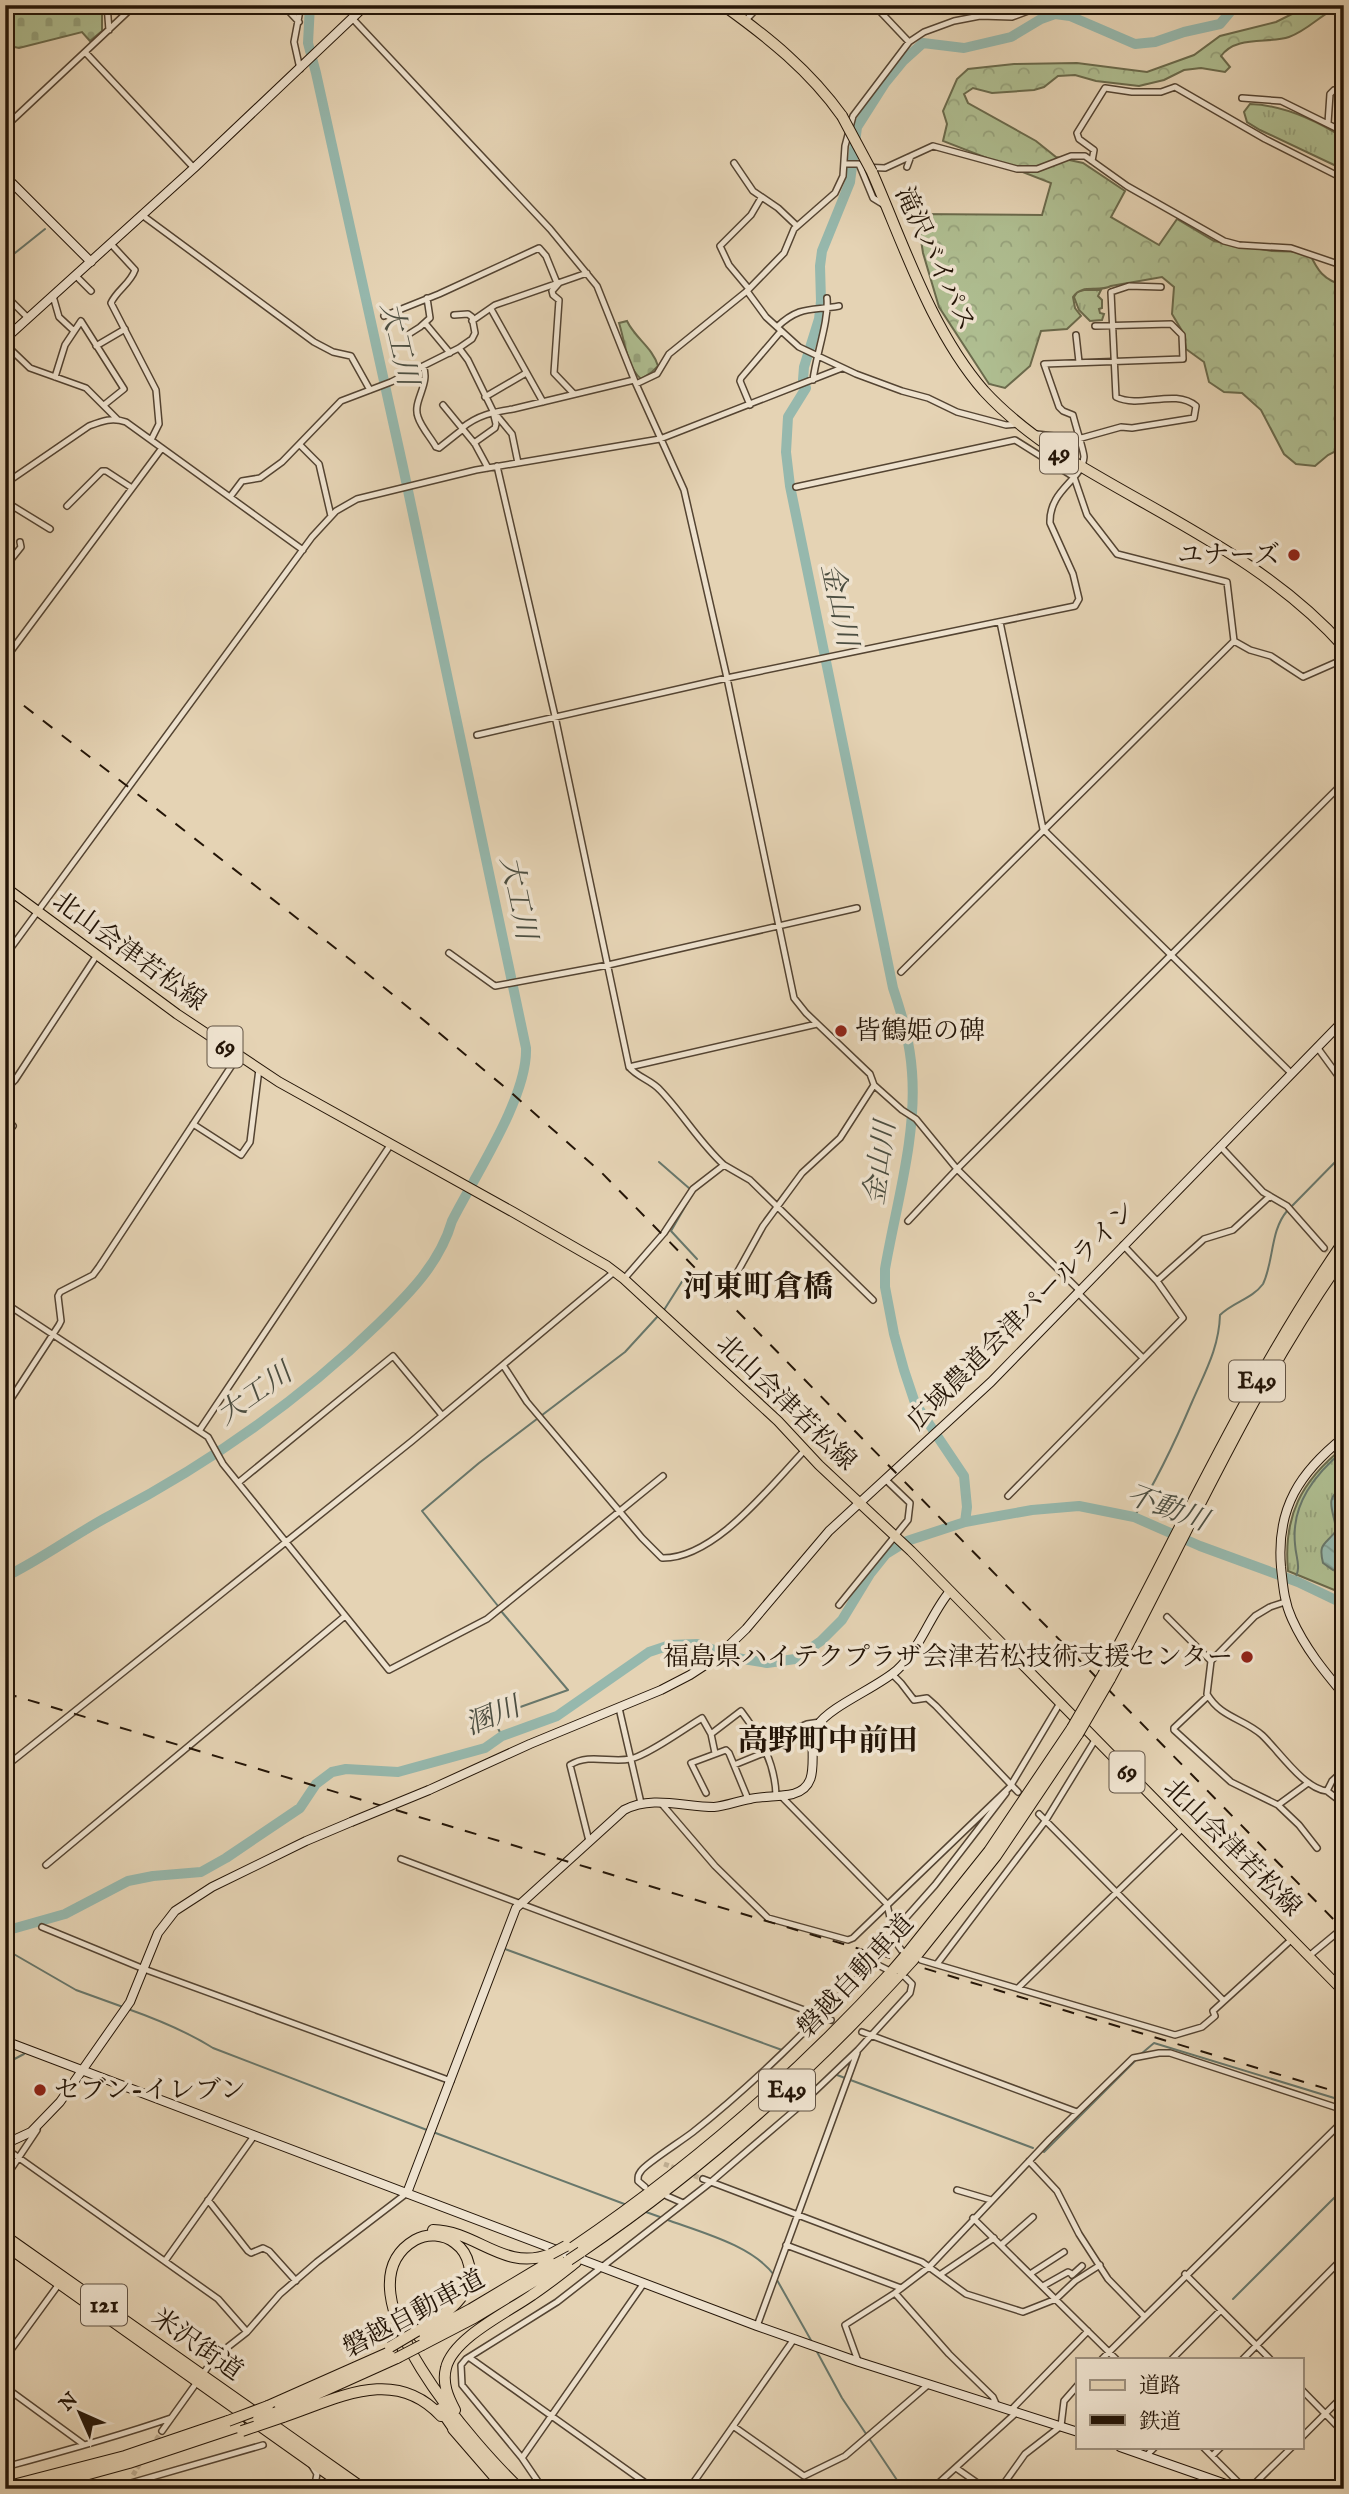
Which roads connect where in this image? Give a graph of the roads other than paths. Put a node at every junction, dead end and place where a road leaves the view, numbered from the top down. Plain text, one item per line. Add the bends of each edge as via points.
1 (42, 5) edge
2 (55, 5) edge
3 (107, 5) edge
4 (135, 5) edge
5 (283, 5) edge
6 (301, 5) edge
7 (366, 5) edge
8 (723, 5) edge
9 (760, 5) edge
10 (1044, 5) edge
11 (875, 6) edge
12 (352, 18) junction
13 (745, 21) junction
14 (299, 22) junction
15 (109, 30) junction
16 (908, 42) junction
17 (85, 52) junction
18 (300, 69) junction
19 (1344, 89) edge
20 (1242, 98) dead end
21 (1328, 124) junction
22 (5, 127) edge
23 (1344, 132) edge
24 (911, 156) junction
25 (1092, 161) junction
26 (734, 163) dead end
27 (845, 164) junction
28 (907, 166) dead end
29 (194, 167) junction
30 (861, 167) junction
31 (5, 176) edge
32 (1344, 179) edge
33 (761, 198) junction
34 (887, 206) junction
35 (142, 215) junction
36 (797, 226) junction
37 (111, 244) junction
38 (91, 262) junction
39 (1344, 266) edge
40 (587, 273) junction
41 (76, 275) junction
42 (558, 283) junction
43 (1161, 287) dead end
44 (748, 290) junction
45 (91, 291) dead end
46 (5, 295) edge
47 (52, 296) junction
48 (827, 298) dead end
49 (427, 299) junction
50 (839, 306) dead end
51 (828, 308) junction
52 (491, 309) junction
53 (454, 315) dead end
54 (384, 316) dead end
55 (28, 318) junction
56 (472, 321) junction
57 (425, 323) junction
58 (1113, 325) junction
59 (1095, 326) dead end
60 (125, 329) junction
61 (779, 329) junction
62 (74, 331) junction
63 (409, 334) dead end
64 (1076, 335) dead end
65 (5, 341) edge
66 (96, 346) junction
67 (459, 348) junction
68 (450, 353) junction
69 (816, 355) junction
70 (1079, 362) junction
71 (1114, 363) junction
72 (423, 366) junction
73 (842, 368) junction
74 (526, 373) junction
75 (55, 377) junction
76 (813, 380) junction
77 (635, 382) junction
78 (370, 390) junction
79 (575, 394) junction
80 (485, 397) junction
81 (543, 402) junction
82 (104, 405) junction
83 (443, 405) dead end
84 (750, 405) junction
85 (493, 411) junction
86 (117, 419) junction
87 (1019, 424) junction
88 (462, 429) junction
89 (1030, 433) junction
90 (660, 439) junction
91 (1078, 439) junction
92 (151, 440) junction
93 (474, 443) junction
94 (299, 445) junction
95 (162, 447) junction
96 (518, 463) junction
97 (497, 466) junction
98 (1081, 467) junction
99 (488, 468) junction
100 (1074, 477) junction
101 (6, 483) edge
102 (796, 487) dead end
103 (132, 488) junction
104 (230, 497) junction
105 (5, 499) edge
106 (67, 506) dead end
107 (331, 516) junction
108 (50, 529) dead end
109 (20, 542) dead end
110 (303, 550) junction
111 (5, 555) edge
112 (12, 558) junction
113 (5, 567) edge
114 (1000, 622) junction
115 (1234, 641) junction
116 (1344, 647) edge
117 (5, 659) edge
118 (1344, 659) edge
119 (727, 678) junction
120 (555, 716) junction
121 (477, 734) dead end
122 (1344, 782) edge
123 (1043, 829) junction
124 (5, 887) edge
125 (857, 908) dead end
126 (38, 911) junction
127 (779, 927) junction
128 (450, 953) dead end
129 (1171, 954) junction
130 (97, 956) junction
131 (5, 957) edge
132 (608, 965) junction
133 (901, 972) dead end
134 (1344, 1020) edge
135 (817, 1024) junction
136 (1317, 1047) junction
137 (238, 1056) junction
138 (629, 1067) junction
139 (259, 1069) junction
140 (1292, 1074) junction
141 (5, 1083) edge
142 (1344, 1084) edge
143 (874, 1085) junction
144 (5, 1117) edge
145 (193, 1125) junction
146 (5, 1135) edge
147 (391, 1143) junction
148 (1220, 1146) junction
149 (5, 1160) edge
150 (724, 1165) junction
151 (957, 1168) junction
152 (5, 1178) edge
153 (1270, 1196) junction
154 (777, 1208) junction
155 (908, 1221) dead end
156 (1344, 1241) edge
157 (1123, 1245) junction
158 (1324, 1248) tunnel mouth
159 (1344, 1256) edge
160 (614, 1272) junction
161 (624, 1279) junction
162 (1157, 1280) junction
163 (727, 1291) dead end
164 (1079, 1292) junction
165 (873, 1300) dead end
166 (5, 1303) edge
167 (53, 1334) junction
168 (1142, 1357) junction
169 (503, 1365) junction
170 (5, 1408) edge
171 (441, 1414) junction
172 (200, 1431) junction
173 (1344, 1437) edge
174 (805, 1450) junction
175 (663, 1476) dead end
176 (885, 1479) junction
177 (239, 1482) junction
178 (1009, 1496) dead end
179 (858, 1503) junction
180 (620, 1511) junction
181 (1184, 1529) junction
182 (897, 1537) junction
183 (285, 1541) junction
184 (950, 1591) junction
185 (1285, 1602) junction
186 (839, 1605) dead end
187 (345, 1616) junction
188 (1167, 1617) dead end
189 (1211, 1661) junction
190 (891, 1674) junction
191 (1344, 1695) edge
192 (1208, 1696) junction
193 (1060, 1703) junction
194 (619, 1708) junction
195 (820, 1721) junction
196 (712, 1734) junction
197 (1095, 1740) junction
198 (763, 1742) junction
199 (766, 1752) junction
200 (715, 1753) junction
201 (631, 1759) junction
202 (734, 1765) junction
203 (5, 1767) edge
204 (1344, 1769) edge
205 (1308, 1783) junction
206 (1012, 1785) junction
207 (1327, 1791) junction
208 (1018, 1792) dead end
209 (706, 1793) dead end
210 (778, 1795) junction
211 (748, 1799) junction
212 (641, 1803) junction
213 (662, 1803) junction
214 (1344, 1804) edge
215 (1278, 1805) junction
216 (1040, 1814) dead end
217 (1046, 1820) junction
218 (1183, 1828) junction
219 (589, 1841) junction
220 (1317, 1848) dead end
221 (401, 1859) dead end
222 (46, 1865) dead end
223 (1117, 1892) junction
224 (520, 1903) junction
225 (887, 1904) junction
226 (893, 1925) junction
227 (42, 1927) dead end
228 (1344, 1927) edge
229 (1292, 1938) junction
230 (1309, 1956) junction
231 (910, 1957) junction
232 (937, 1964) junction
233 (144, 1969) junction
234 (897, 1972) junction
235 (1018, 1988) junction
236 (1344, 1992) edge
237 (1224, 2001) junction
238 (821, 2016) junction
239 (831, 2020) dead end
240 (862, 2032) dead end
241 (871, 2036) junction
242 (5, 2041) edge
243 (858, 2050) junction
244 (83, 2070) junction
245 (451, 2081) junction
246 (1344, 2110) edge
247 (1077, 2112) junction
248 (1344, 2120) edge
249 (41, 2124) junction
250 (254, 2136) junction
251 (5, 2146) edge
252 (19, 2159) junction
253 (655, 2160) junction
254 (1029, 2161) junction
255 (664, 2164) tunnel mouth
256 (5, 2178) edge
257 (703, 2179) tunnel mouth
258 (711, 2182) junction
259 (957, 2190) dead end
260 (407, 2193) junction
261 (656, 2193) junction
262 (208, 2200) junction
263 (991, 2200) junction
264 (683, 2203) junction
265 (797, 2213) junction
266 (1033, 2217) dead end
267 (973, 2218) junction
268 (609, 2227) junction
269 (5, 2236) edge
270 (994, 2238) junction
271 (5, 2245) edge
272 (786, 2245) junction
273 (1001, 2245) junction
274 (576, 2250) junction
275 (1064, 2252) dead end
276 (1344, 2257) edge
277 (564, 2258) junction
278 (165, 2261) junction
279 (1100, 2265) junction
280 (1082, 2266) dead end
281 (929, 2267) junction
282 (603, 2268) junction
283 (941, 2274) junction
284 (1030, 2274) junction
285 (1072, 2274) junction
286 (1185, 2274) junction
287 (296, 2281) junction
288 (1075, 2281) junction
289 (59, 2283) junction
290 (644, 2283) junction
291 (1043, 2286) junction
292 (901, 2288) junction
293 (895, 2293) junction
294 (1056, 2299) junction
295 (1221, 2310) junction
296 (1144, 2316) junction
297 (757, 2326) junction
298 (1088, 2331) junction
299 (247, 2332) junction
300 (419, 2338) junction
301 (794, 2339) junction
302 (1256, 2346) junction
303 (393, 2352) junction
304 (1109, 2352) junction
305 (5, 2358) edge
306 (470, 2358) junction
307 (1103, 2358) edge
308 (1115, 2358) edge
309 (1173, 2358) edge
310 (1244, 2358) edge
311 (1269, 2358) edge
312 (858, 2361) junction
313 (200, 2378) junction
314 (929, 2384) junction
315 (5, 2387) edge
316 (1076, 2387) edge
317 (1304, 2392) edge
318 (1344, 2395) edge
319 (997, 2406) junction
320 (1014, 2411) junction
321 (276, 2412) junction
322 (1325, 2414) junction
323 (551, 2416) junction
324 (171, 2418) junction
325 (733, 2426) junction
326 (1061, 2427) junction
327 (460, 2430) junction
328 (162, 2431) tunnel mouth
329 (1076, 2431) edge
330 (1344, 2433) edge
331 (1304, 2435) edge
332 (277, 2438) junction
333 (83, 2444) junction
334 (263, 2445) dead end
335 (1123, 2448) edge
336 (1154, 2448) edge
337 (1204, 2448) edge
338 (1220, 2448) edge
339 (1291, 2448) edge
340 (1146, 2456) junction
341 (1212, 2456) junction
342 (522, 2458) junction
343 (5, 2467) edge
344 (956, 2468) junction
345 (495, 2471) junction
346 (132, 2474) tunnel mouth
347 (5, 2487) edge
348 (124, 2487) edge
349 (315, 2487) edge
350 (363, 2488) edge
351 (34, 2489) edge
352 (110, 2489) edge
353 (347, 2489) edge
354 (499, 2489) edge
355 (505, 2489) edge
356 (513, 2489) edge
357 (520, 2489) edge
358 (543, 2489) edge
359 (654, 2489) edge
360 (689, 2489) edge
361 (933, 2489) edge
362 (986, 2489) edge
363 (1000, 2489) edge
364 (1245, 2489) edge

1 - 2 street
3 - 15 street
4 - 15 street
5 - 14 street
6 - 14 street
7 - 12 street
8 - 13 highway, 滝沢バイパス / 49
9 - 13 street
10 - 16 street via 1012,17 954,20
11 - 16 street
12 - 18 street
12 - 40 street
13 - 34 highway, 滝沢バイパス / 49, bridge via 805,72 842,116
14 - 18 street via 294,42
15 - 17 street
16 - 27 street via 853,116
17 - 22 street
17 - 29 street
18 - 29 street
19 - 21 street via 1330,94
20 - 21 street via 1281,101
21 - 23 street
24 - 25 street via 939,147 1027,170 1074,155
24 - 28 street
24 - 30 street via 885,169
25 - 32 street via 1094,150 1077,133 1105,88 1132,92 1175,88
25 - 39 street via 1224,241 1291,248
26 - 33 street
27 - 30 street
27 - 36 street via 835,193
29 - 35 street
30 - 34 street via 873,198
31 - 38 street
33 - 36 street
33 - 44 street via 720,246
34 - 87 highway, 滝沢バイパス / 49 via 945,336 985,392
35 - 37 street
35 - 78 street via 314,342 351,356
36 - 44 street via 785,253
37 - 38 street
37 - 60 street via 135,270 111,300
38 - 41 street
40 - 42 street
40 - 77 street via 606,304
41 - 45 street
41 - 47 street
42 - 49 street via 539,248
42 - 52 street
42 - 79 street via 552,291 559,300 554,373
43 - 58 street via 1129,286 1111,292
44 - 61 street
44 - 77 street via 669,354 657,374
46 - 55 street
47 - 55 street
47 - 62 street via 59,317
48 - 51 street
49 - 54 street
49 - 57 street via 430,314
50 - 51 street
51 - 61 street via 807,308
51 - 69 street
52 - 56 street
52 - 74 street
53 - 56 street via 468,314
55 - 65 street
56 - 67 street via 475,336
57 - 63 street
57 - 68 street
58 - 59 street
58 - 71 street
58 - 71 street via 1171,324 1182,335 1183,359
60 - 66 street
60 - 92 street via 156,390 159,424
61 - 69 street
61 - 84 street via 741,378
62 - 66 street via 81,321
62 - 75 street
64 - 70 street
65 - 75 street via 30,368
66 - 82 street via 124,389
67 - 68 street
67 - 80 street
68 - 72 street
69 - 73 street
69 - 76 street
70 - 71 street
70 - 91 street via 1044,364 1059,407 1073,415
71 - 91 street via 1116,397 1130,401 1183,399 1196,406 1196,416 1121,427
72 - 78 street
72 - 88 street via 426,376 418,419 439,448
73 - 76 street
73 - 87 street via 957,412
74 - 80 street
74 - 81 street
75 - 82 street via 86,388
76 - 84 street
77 - 79 street
77 - 90 street
78 - 94 street via 341,401
79 - 81 street
80 - 85 street
81 - 85 street
82 - 86 street
83 - 88 street
84 - 90 street
85 - 88 street
85 - 93 street via 495,428
85 - 96 street via 512,433
86 - 92 street
86 - 101 street via 89,426
87 - 89 highway, 滝沢バイパス / 49
88 - 93 street
89 - 91 street
89 - 98 highway, 滝沢バイパス / 49
90 - 96 street
90 - 119 street via 684,490
91 - 98 street via 1084,451
92 - 95 street
93 - 99 street
94 - 104 street via 266,475 242,481
94 - 107 street via 320,464
95 - 103 street
95 - 104 street
96 - 97 street
97 - 99 street
97 - 120 street
98 - 100 street
98 - 116 highway, 滝沢バイパス / 49 via 1255,569
99 - 107 street via 357,499
100 - 102 street via 1014,440
100 - 114 street via 1057,496 1050,523 1073,574 1078,602
100 - 115 street via 1087,515 1117,554 1227,582
101 - 105 street
103 - 106 street via 102,471
103 - 117 street
104 - 110 street
105 - 108 street
107 - 110 street
109 - 112 street
110 - 126 street
111 - 112 street
112 - 113 street
114 - 119 street
114 - 123 street
115 - 118 street via 1271,656 1303,677
115 - 123 street
119 - 120 street
119 - 127 street
120 - 121 street
120 - 132 street
122 - 129 street
123 - 129 street
123 - 133 street
124 - 126 main road, 北山会津若松線 / 69
125 - 127 street
126 - 130 main road, 北山会津若松線 / 69
126 - 131 street
127 - 132 street
127 - 135 street via 794,998
128 - 132 street via 495,986
129 - 140 street
129 - 151 street
130 - 137 main road, 北山会津若松線 / 69
130 - 141 street via 15,1080
132 - 138 street
134 - 136 street, 広域農道会津パールライン
135 - 138 street
135 - 143 street via 870,1074
136 - 140 street, 広域農道会津パールライン
136 - 142 street
137 - 139 main road, 北山会津若松線 / 69
137 - 145 street
138 - 150 street via 656,1085
139 - 145 street via 250,1142 241,1155
139 - 147 main road, 北山会津若松線 / 69
140 - 148 street, 広域農道会津パールライン
143 - 151 street via 916,1119
143 - 154 street via 840,1138 802,1173
144 - 146 street via 13,1126
145 - 167 street via 93,1275 60,1292 61,1321
147 - 160 main road, 北山会津若松線 / 69
147 - 172 street
148 - 153 street
148 - 157 street, 広域農道会津パールライン
149 - 152 street via 9,1168
150 - 154 street via 750,1180
150 - 161 street via 692,1192 664,1234
151 - 155 street
151 - 164 street
153 - 158 street via 1293,1212
153 - 162 street via 1233,1230 1204,1240
154 - 163 street
154 - 165 street
156 - 181 highway, 磐越自動車道 / E49 via 1269,1358
157 - 162 street
157 - 164 street, 広域農道会津パールライン
159 - 181 highway, 磐越自動車道 / E49 via 1276,1363
160 - 161 main road, 北山会津若松線 / 69
160 - 169 street
161 - 174 main road, 北山会津若松線 / 69
162 - 168 street via 1183,1318
164 - 168 street
164 - 176 street, 広域農道会津パールライン
166 - 167 street
167 - 170 street
167 - 172 street
168 - 178 street
169 - 171 street
169 - 180 street via 527,1402
171 - 177 street via 393,1356
171 - 183 street
172 - 177 street
173 - 185 street via 1316,1461 1293,1491 1280,1556
174 - 179 main road, 北山会津若松線 / 69
174 - 180 street via 725,1532 678,1557 662,1558
175 - 180 street
176 - 179 street, 広域農道会津パールライン
176 - 182 street via 910,1503 908,1520
177 - 183 street
179 - 182 main road, 北山会津若松線 / 69
179 - 194 street, 広域農道会津パールライン via 716,1658
180 - 187 street via 487,1619 389,1670
181 - 231 highway, 磐越自動車道 / E49, bridge via 1075,1731
182 - 184 main road, 北山会津若松線 / 69
182 - 186 street
183 - 187 street
183 - 203 street
184 - 190 street via 917,1646
184 - 193 main road, 北山会津若松線 / 69
185 - 189 street via 1255,1616
185 - 191 street via 1313,1657
187 - 222 street
188 - 189 street
189 - 192 street
190 - 195 street
190 - 206 street via 914,1700 927,1698 936,1706
192 - 205 street via 1234,1720 1248,1723
192 - 215 street via 1174,1730 1231,1782
193 - 197 main road, 北山会津若松線 / 69
193 - 206 street
194 - 201 street
194 - 233 street, bridge via 264,1861 182,1905 158,1933
195 - 198 street
195 - 210 street via 813,1736 810,1781 800,1791
196 - 198 street via 741,1711
196 - 200 street
196 - 201 street via 702,1718
197 - 217 street
197 - 218 main road, 北山会津若松線 / 69
198 - 199 street
199 - 202 street
199 - 210 street
200 - 202 street via 726,1751
200 - 209 street via 691,1763
201 - 212 street
201 - 219 street via 602,1758 570,1765
202 - 211 street
204 - 207 street
205 - 207 street
205 - 215 street
206 - 208 street
206 - 225 street
206 - 226 street via 935,1885 903,1921
207 - 214 street
210 - 211 street
210 - 225 street
211 - 213 street via 713,1807
212 - 213 street
212 - 219 street via 624,1810
213 - 225 street via 715,1866 768,1918 848,1940
215 - 220 street
216 - 217 street
217 - 223 street
217 - 232 street
218 - 223 street
218 - 229 main road, 北山会津若松線 / 69
219 - 224 street
221 - 224 street
223 - 235 street
223 - 237 street
224 - 238 street
224 - 245 street
225 - 226 street
226 - 231 street via 895,1941
227 - 233 street
228 - 230 street
229 - 230 main road, 北山会津若松線 / 69
229 - 237 street
230 - 236 main road, 北山会津若松線 / 69
231 - 232 street
231 - 234 highway, 磐越自動車道 / E49, bridge
232 - 235 street
233 - 244 street via 130,2002
233 - 245 street
234 - 238 street via 878,1965 866,1969
234 - 241 street via 912,1984 910,1993
234 - 261 highway, 磐越自動車道 / E49 via 782,2083
235 - 237 street via 1175,2035 1208,2023
238 - 239 street
238 - 253 street via 699,2127
240 - 241 street
241 - 243 street
241 - 247 street
242 - 244 street
243 - 258 street
243 - 265 street
244 - 249 street
244 - 250 street
245 - 260 street
246 - 247 street via 1170,2053 1133,2058
247 - 254 street
248 - 286 street
249 - 251 street
249 - 252 street
250 - 260 street
250 - 262 street
251 - 252 street
252 - 256 street
252 - 278 street
253 - 255 street
253 - 261 street via 639,2173 638,2181
254 - 263 street
254 - 279 street via 1057,2190
257 - 258 street
258 - 264 street
258 - 265 street
259 - 263 street
260 - 282 street
260 - 287 street
261 - 264 street
261 - 268 highway, 磐越自動車道 / E49
261 - 268 highway, 磐越自動車道 / E49 via 647,2206
262 - 278 street
262 - 287 street via 248,2251 269,2251
263 - 267 street
264 - 282 street
265 - 272 street
265 - 281 street
266 - 273 street
267 - 270 street
267 - 281 street
268 - 274 highway
268 - 274 highway
269 - 313 highway, 米沢街道 / 121
270 - 273 street
270 - 283 street
271 - 289 highway, 米沢街道 / 121
272 - 292 street
272 - 297 street
273 - 284 street
274 - 277 highway
274 - 277 highway, bridge
275 - 284 street
276 - 302 street
277 - 300 highway, 磐越自動車道 via 474,2318
277 - 327 highway via 464,2342 448,2361 446,2390
277 - 327 highway via 515,2258 449,2231 433,2230 407,2238 391,2259 386,2291 397,2330 420,2377
278 - 299 street via 218,2299
279 - 288 street
279 - 296 street
280 - 285 street
281 - 283 street
281 - 292 street
282 - 290 street
282 - 306 street
283 - 294 street via 966,2294 1023,2312
284 - 291 street
285 - 288 street
285 - 291 street
286 - 295 street
286 - 296 street
287 - 299 street
288 - 294 street
289 - 305 street
289 - 313 highway, 米沢街道 / 121
290 - 297 street
290 - 323 street
291 - 294 street
292 - 293 street
293 - 312 street via 845,2325
293 - 319 street
294 - 298 street
295 - 302 street
295 - 309 street
296 - 304 street
297 - 301 street
298 - 304 street
298 - 320 street
299 - 313 street via 215,2357
300 - 303 highway, 磐越自動車道, bridge
300 - 303 highway, bridge
300 - 327 highway via 456,2304 469,2281 467,2256 455,2242 441,2236 425,2236 403,2250 391,2276 391,2294 425,2377
301 - 312 street
301 - 325 street
302 - 310 street
302 - 311 street
303 - 321 highway, 磐越自動車道
303 - 321 highway, 磐越自動車道
304 - 307 street
304 - 308 street
306 - 323 street
306 - 342 street via 461,2365 462,2385
312 - 314 street
313 - 324 street
313 - 332 highway, 米沢街道 / 121
313 - 350 highway, 米沢街道 / 121
314 - 319 street
314 - 325 street via 845,2456 804,2476
315 - 333 street
316 - 326 street via 1064,2402
317 - 322 street
318 - 322 street
319 - 320 street
320 - 326 street
320 - 344 street
321 - 327 highway via 391,2388 424,2400
321 - 347 highway, 磐越自動車道, bridge via 228,2421 125,2456
321 - 351 highway, 磐越自動車道, bridge via 241,2428
322 - 330 street
322 - 331 street
323 - 342 street
323 - 359 street
324 - 328 street
324 - 333 street
325 - 360 street
326 - 329 street
326 - 363 street via 1025,2454
327 - 345 highway
332 - 349 street via 314,2468
332 - 353 highway, 米沢街道 / 121
333 - 343 street
334 - 348 street
335 - 340 street
336 - 340 street
337 - 341 street
338 - 341 street
339 - 364 street
340 - 364 street
341 - 364 street
342 - 358 street
344 - 361 street
344 - 362 street
345 - 354 highway
345 - 355 highway
345 - 356 highway
345 - 357 highway
346 - 348 street
348 - 352 street
349 - 353 street via 331,2482

